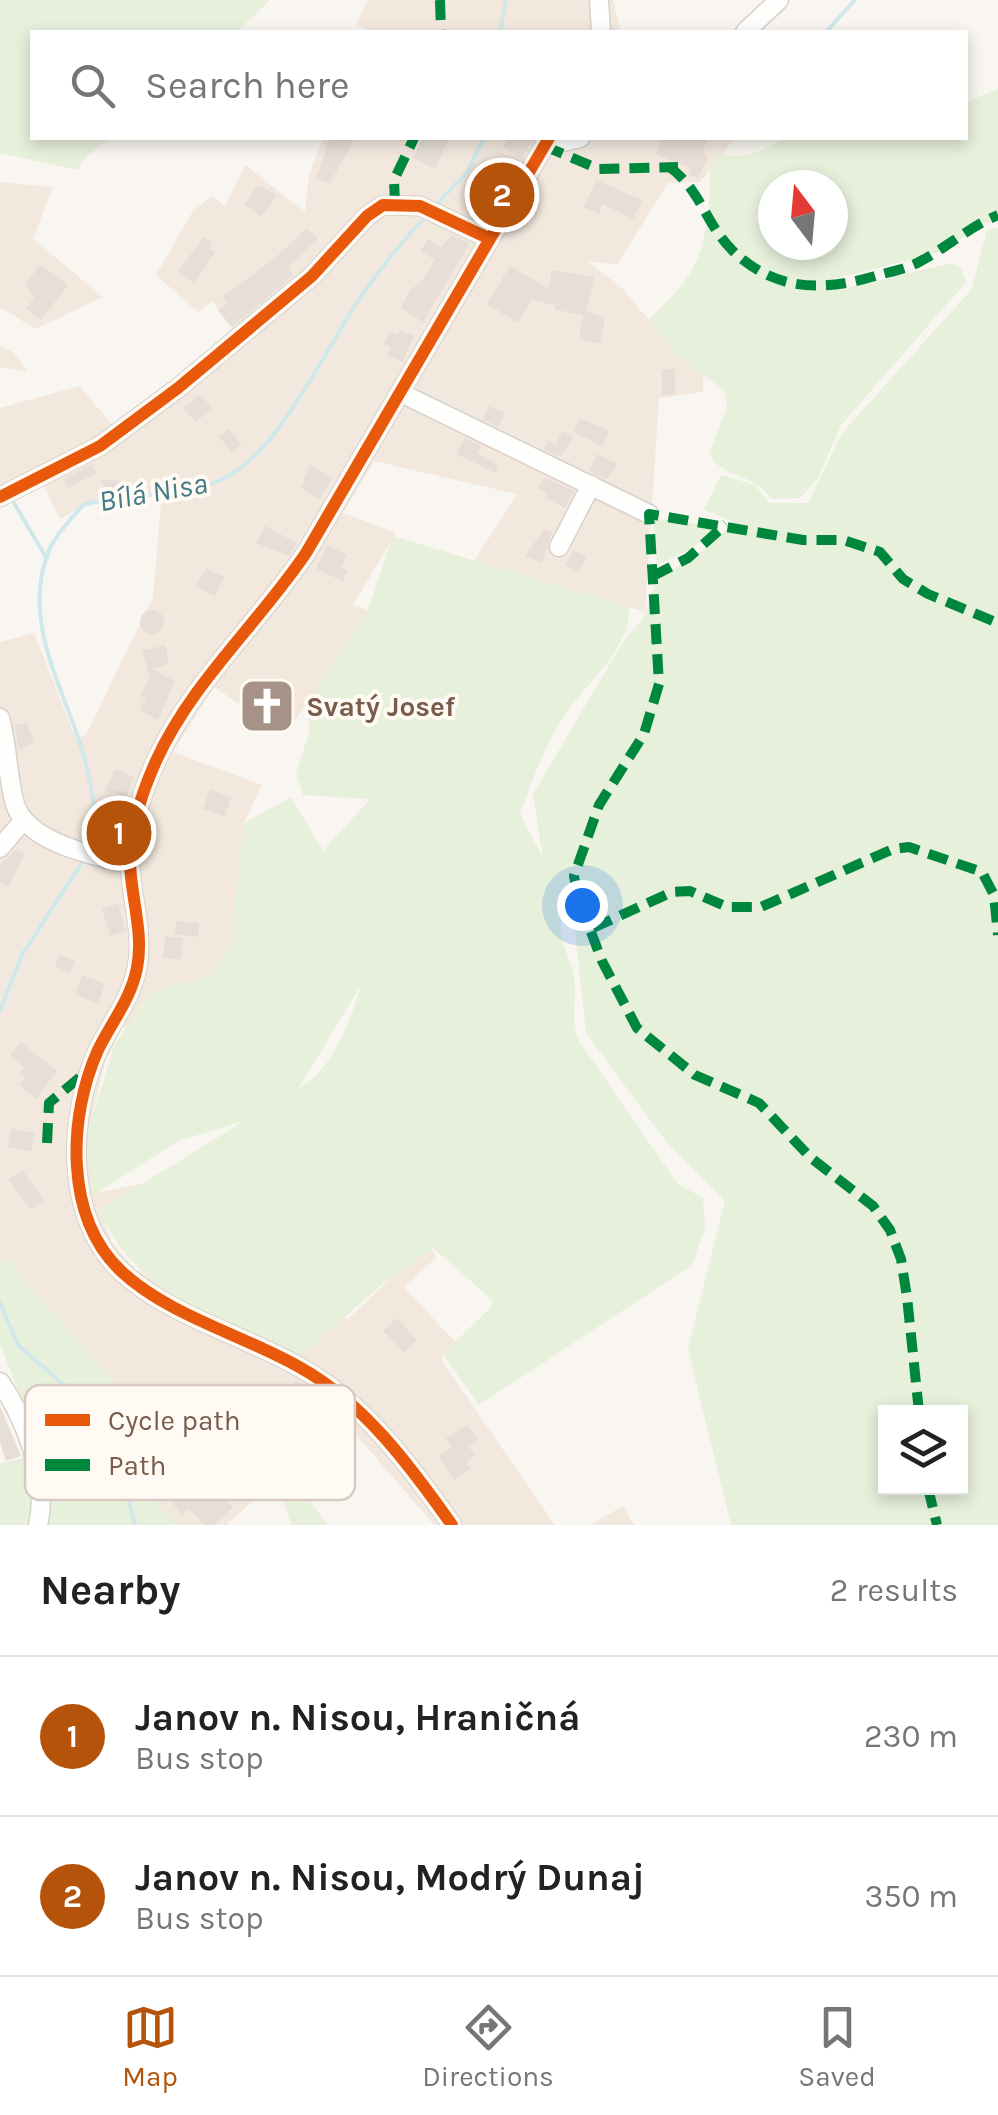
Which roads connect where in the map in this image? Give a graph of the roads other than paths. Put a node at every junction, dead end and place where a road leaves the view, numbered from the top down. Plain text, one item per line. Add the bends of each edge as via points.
1 (598, 0) edge
2 (779, 0) edge
3 (600, 30) edge
4 (747, 30) edge
5 (546, 142) edge
6 (488, 238) junction
7 (400, 393) junction
8 (591, 485) junction
9 (0, 497) edge
10 (650, 514) dead end
11 (559, 546) dead end
12 (0, 718) edge
13 (23, 822) junction
14 (0, 848) edge
15 (130, 864) junction
16 (0, 1382) edge
17 (326, 1385) edge
18 (355, 1411) edge
19 (25, 1430) edge
20 (39, 1500) edge
21 (38, 1525) edge
22 (452, 1525) edge

1 - 3 street
2 - 4 street
5 - 6 street
6 - 7 street
6 - 9 street via 420,206 384,205 312,276 178,388 100,446
7 - 8 street
7 - 15 street via 291,575 180,716 142,797
8 - 10 street
8 - 11 street
12 - 13 street
13 - 14 street
13 - 15 street
15 - 17 street via 137,968 98,1050 81,1112 77,1176 92,1228 121,1271 145,1288
16 - 19 street
18 - 22 street
20 - 21 street

